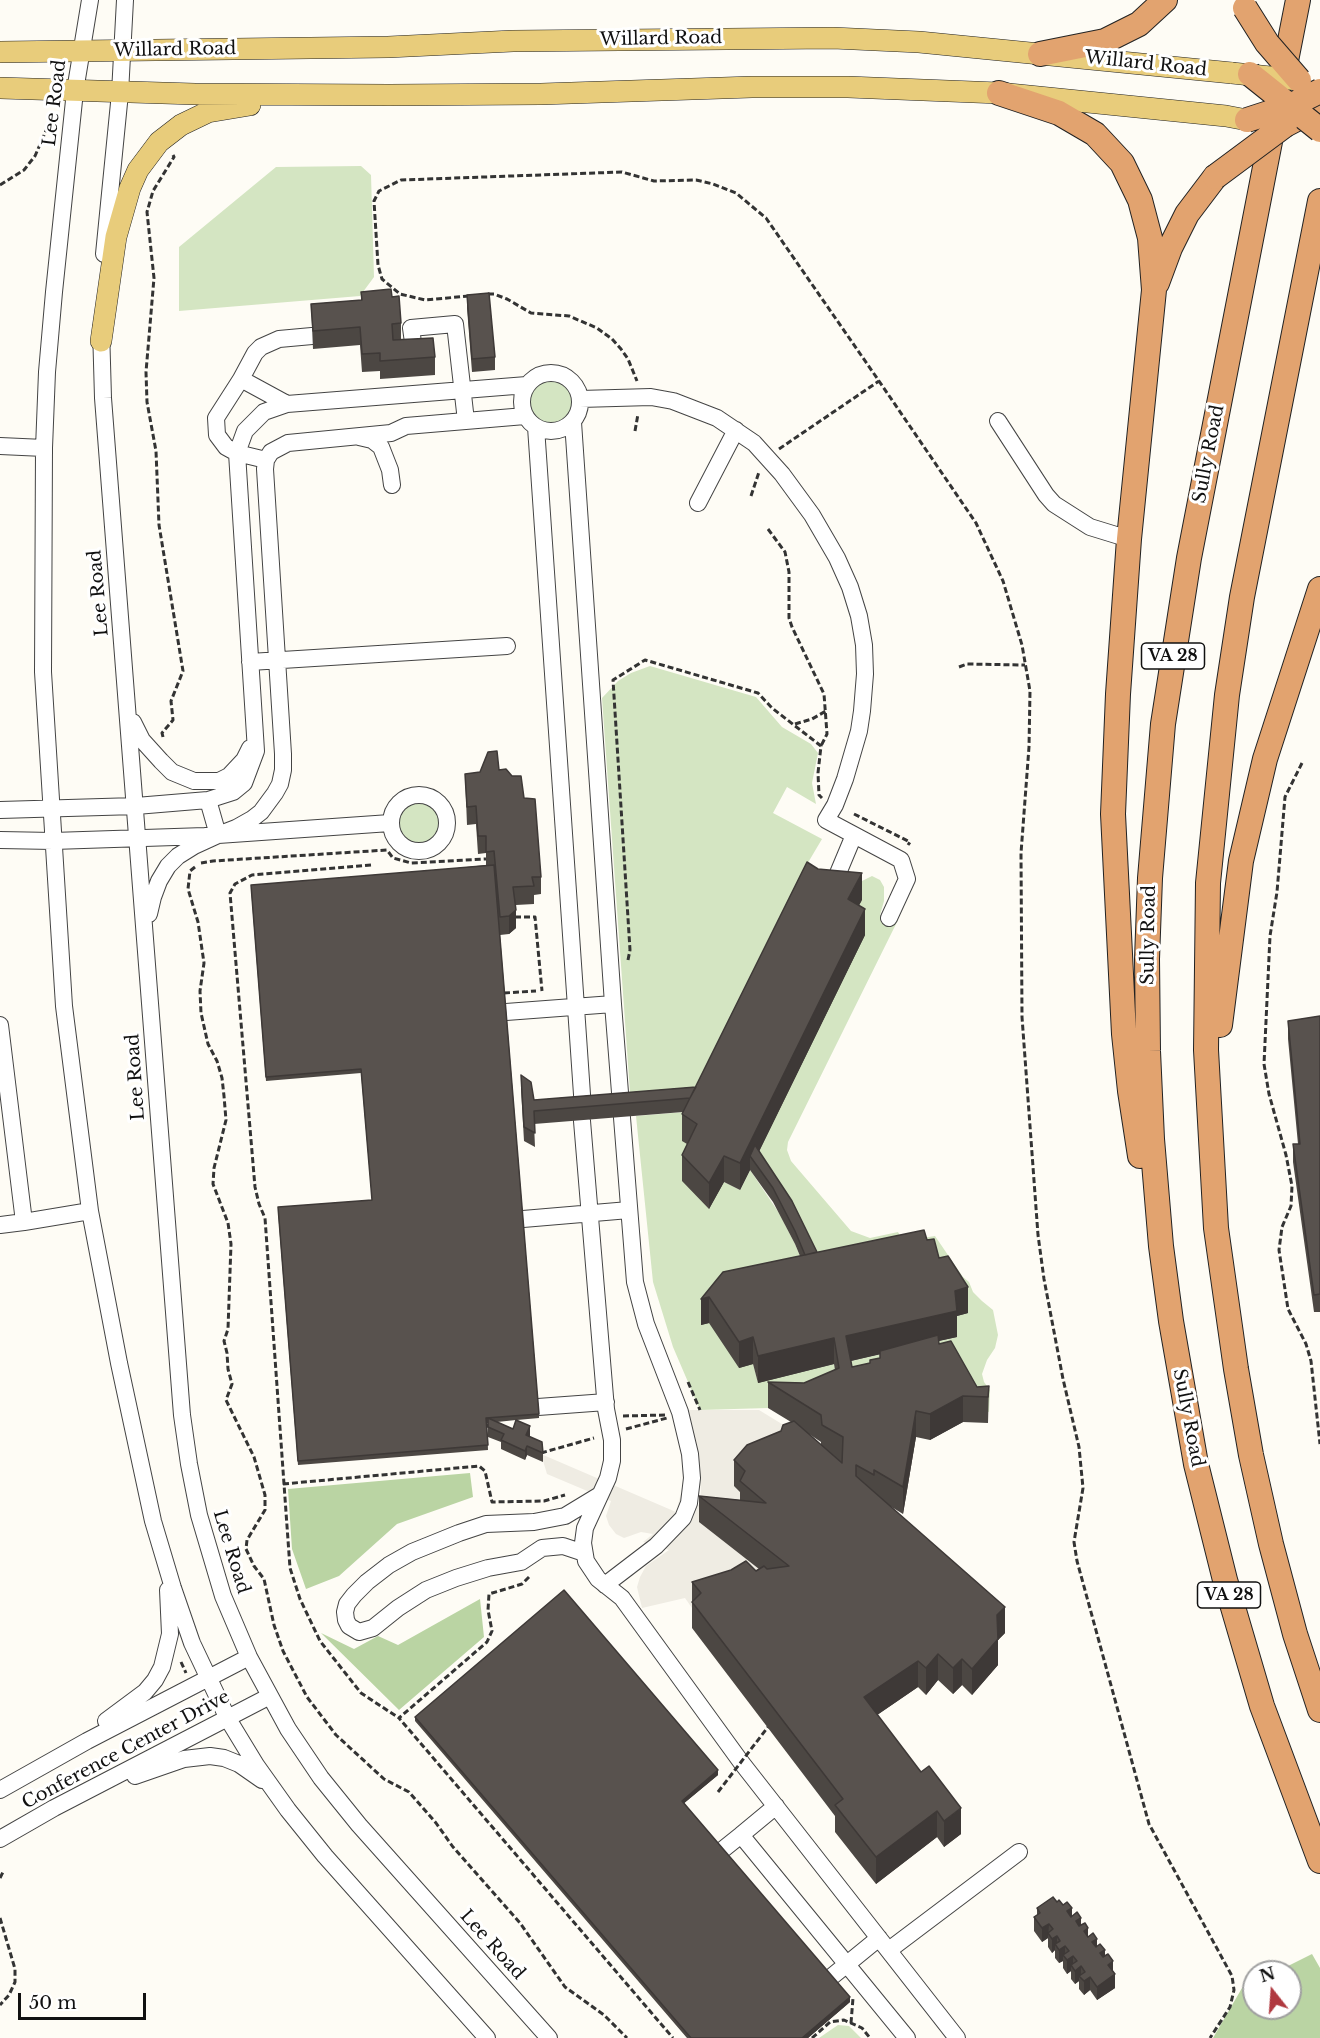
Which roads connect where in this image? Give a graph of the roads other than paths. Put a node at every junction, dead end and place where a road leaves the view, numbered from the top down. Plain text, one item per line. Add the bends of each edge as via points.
1 (90, 0) edge
2 (126, 0) edge
3 (1165, 0) edge
4 (1298, 0) edge
5 (1243, 4) edge
6 (122, 51) junction
7 (0, 52) edge
8 (81, 52) junction
9 (1040, 54) junction
10 (1241, 73) joint
11 (0, 88) edge
12 (75, 91) junction
13 (120, 93) junction
14 (999, 93) junction
15 (341, 95) junction
16 (1311, 107) edge
17 (1236, 118) joint
18 (1320, 201) edge
19 (1154, 290) junction
20 (312, 336) edge
21 (101, 341) junction
22 (415, 357) edge
23 (241, 379) junction
24 (527, 385) junction
25 (462, 390) junction
26 (580, 399) junction
27 (287, 405) junction
28 (466, 421) junction
29 (531, 422) junction
30 (573, 422) junction
31 (998, 422) dead end
32 (736, 430) junction
33 (358, 436) junction
34 (0, 446) edge
35 (44, 448) junction
36 (237, 453) junction
37 (266, 460) junction
38 (392, 484) dead end
39 (698, 503) dead end
40 (1129, 539) junction
41 (1320, 589) edge
42 (507, 646) dead end
43 (250, 662) junction
44 (277, 662) junction
45 (128, 711) junction
46 (255, 732) junction
47 (208, 800) junction
48 (136, 806) junction
49 (51, 808) junction
50 (0, 810) edge
51 (390, 823) dead end
52 (218, 835) junction
53 (854, 835) junction
54 (138, 839) junction
55 (0, 840) edge
56 (53, 841) junction
57 (828, 896) edge
58 (889, 918) dead end
59 (146, 938) junction
60 (613, 1004) junction
61 (576, 1007) junction
62 (506, 1012) edge
63 (0, 1025) edge
64 (629, 1210) junction
65 (90, 1211) junction
66 (590, 1214) junction
67 (523, 1219) edge
68 (24, 1222) junction
69 (0, 1225) edge
70 (1216, 1228) junction
71 (1171, 1321) junction
72 (606, 1402) junction
73 (538, 1407) edge
74 (599, 1496) junction
75 (584, 1552) junction
76 (167, 1568) junction
77 (605, 1585) junction
78 (249, 1657) junction
79 (208, 1678) junction
80 (270, 1696) junction
81 (1320, 1710) edge
82 (228, 1719) junction
83 (44, 1765) junction
84 (0, 1790) edge
85 (274, 1790) junction
86 (776, 1806) junction
87 (54, 1808) junction
88 (741, 1835) junction
89 (0, 1839) edge
90 (721, 1851) edge
91 (1019, 1852) dead end
92 (1320, 1861) edge
93 (884, 1944) junction
94 (848, 1965) junction
95 (830, 1978) edge
96 (487, 2038) edge
97 (549, 2038) edge
98 (907, 2038) edge
99 (957, 2038) edge

1 - 8 street, Lee Road
2 - 6 street, Lee Road
3 - 9 highway via 1139,24 1105,41
4 - 71 highway, Sully Road / VA 28 via 1189,558 1163,724 1148,924 1148,1051 1152,1139
5 - 16 highway, bridge
6 - 8 main road, Willard Road
6 - 9 main road, Willard Road via 833,38
6 - 13 street, Lee Road
7 - 8 main road, Willard Road
8 - 12 street, Lee Road
9 - 10 main road, Willard Road
10 - 16 highway, bridge
11 - 12 main road
12 - 13 main road
12 - 35 street, Lee Road via 54,292
13 - 15 main road
13 - 21 street, Lee Road via 104,261
14 - 15 main road via 816,87
14 - 17 main road
14 - 19 highway via 1059,113 1095,134 1122,163 1140,200 1148,229
15 - 21 main road via 208,112 181,125 159,142 138,170 123,210
16 - 17 highway, bridge
16 - 19 highway, bridge via 1215,177 1187,214
18 - 70 highway, VA 28 via 1242,597 1216,786 1206,965 1208,1109
19 - 40 highway
20 - 23 street via 279,339 261,347
21 - 45 street, Lee Road
22 - 25 street via 411,328 455,324
23 - 27 street
23 - 36 street via 216,418 217,435
24 - 25 street
24 - 26 street via 546,373 563,375 577,388
24 - 29 street via 521,400
25 - 27 street
25 - 28 street
26 - 30 street
26 - 32 street via 637,396 673,401
27 - 36 street via 264,412 251,423
28 - 29 street
28 - 33 street via 406,426 391,433
29 - 30 street via 542,430 557,431
29 - 61 street
30 - 60 street
31 - 40 street via 1054,504 1090,527
32 - 39 street
32 - 53 street via 769,459 812,515 850,587 863,632 862,711 850,766 826,820
33 - 37 street via 288,443 271,452
33 - 38 street via 381,447
34 - 35 street
35 - 49 street, Lee Road via 42,672
36 - 37 street
36 - 43 street
37 - 44 street
40 - 71 highway via 1113,814 1124,1034 1133,1117
41 - 70 highway via 1265,759 1241,861 1221,1007
42 - 44 street
43 - 44 street
43 - 46 street
44 - 52 street via 283,754 280,784 261,812
45 - 46 street via 152,753 172,772 194,781 219,781 229,776 244,760
45 - 48 street, Lee Road
46 - 47 street via 256,751 244,783 233,792
47 - 48 street
47 - 52 street
48 - 49 street
48 - 54 street, Lee Road
49 - 50 street
49 - 56 street, Lee Road
51 - 52 street
52 - 54 street
52 - 59 street via 194,846 168,866 153,897
53 - 57 street
53 - 58 street via 901,860 908,879
54 - 56 street
54 - 59 street, Lee Road
55 - 56 street
56 - 65 street, Lee Road via 64,1006
59 - 78 street, Lee Road via 189,1464 199,1515 223,1596
60 - 61 street
60 - 64 street
61 - 62 street
61 - 66 street
63 - 68 street
64 - 66 street
64 - 77 street via 637,1296 680,1412 690,1454 692,1490 683,1518 673,1530
65 - 68 street
65 - 76 street, Lee Road via 135,1442
66 - 67 street
66 - 72 street
68 - 69 street
70 - 81 highway, VA 28 via 1251,1455 1295,1634
71 - 92 highway, Sully Road / VA 28 via 1196,1464 1225,1580 1262,1706
72 - 73 street
72 - 74 street via 612,1461
74 - 75 street via 585,1528
74 - 75 street via 565,1516 486,1524 412,1552 389,1565 354,1595 347,1604 346,1620 358,1632 373,1628 426,1590 488,1568 521,1562 542,1548 563,1546
75 - 77 street via 593,1573
76 - 79 street, Lee Road
76 - 83 street via 170,1634 155,1680 132,1703
77 - 86 street via 622,1598
78 - 79 street, Conference Center Drive
78 - 80 street, Lee Road
79 - 82 street, Lee Road
79 - 83 street, Conference Center Drive
80 - 82 street, Conference Center Drive
80 - 97 street, Lee Road via 321,1778 359,1825
82 - 85 street, Lee Road
82 - 87 street, Conference Center Drive
83 - 84 street, Conference Center Drive
85 - 87 street via 239,1764 210,1755 170,1763
85 - 96 street, Lee Road via 325,1856
86 - 88 street
86 - 93 street
87 - 89 street, Conference Center Drive
88 - 90 street
88 - 94 street
91 - 93 street
93 - 94 street
93 - 99 street
94 - 95 street
94 - 98 street

